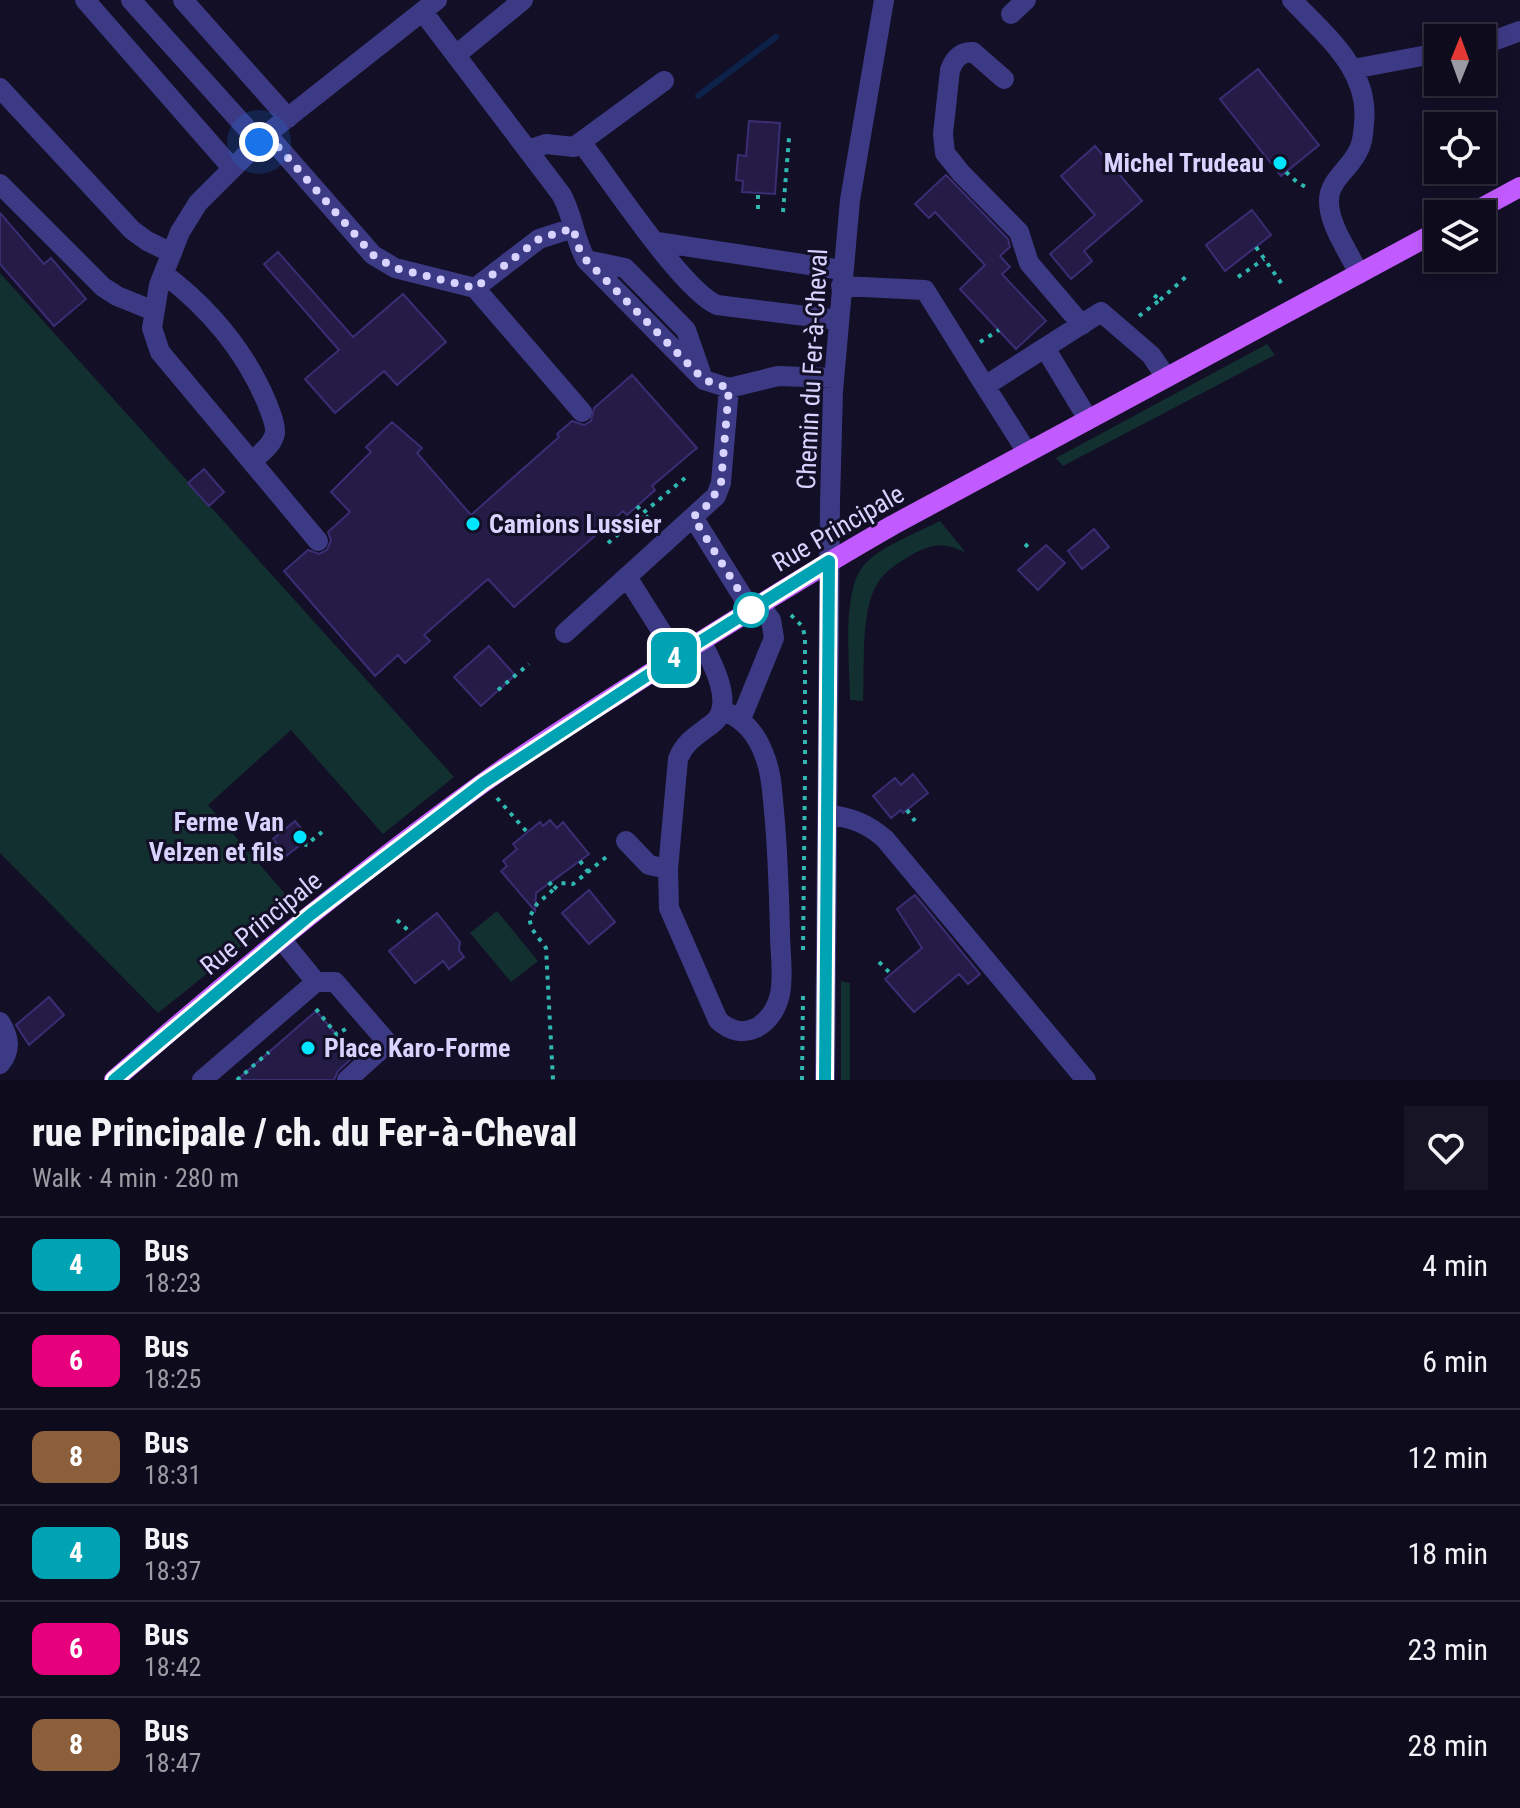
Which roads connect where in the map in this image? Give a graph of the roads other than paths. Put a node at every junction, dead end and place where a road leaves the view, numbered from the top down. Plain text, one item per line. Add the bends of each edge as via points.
1 (85, 0) edge
2 (131, 0) edge
3 (183, 0) edge
4 (523, 0) edge
5 (884, 0) edge
6 (1292, 0) edge
7 (432, 3) edge
8 (1520, 31) edge
9 (1496, 40) edge
10 (456, 55) junction
11 (1424, 56) edge
12 (1353, 69) junction
13 (1004, 79) dead end
14 (664, 81) dead end
15 (0, 88) edge
16 (288, 118) junction
17 (263, 138) junction
18 (581, 142) junction
19 (528, 150) junction
20 (232, 168) junction
21 (0, 184) edge
22 (1520, 187) edge
23 (1496, 200) edge
24 (573, 228) junction
25 (1424, 239) edge
26 (657, 242) junction
27 (172, 253) junction
28 (164, 274) junction
29 (1359, 274) junction
30 (842, 278) junction
31 (475, 288) junction
32 (154, 311) junction
33 (838, 320) junction
34 (1082, 325) junction
35 (1045, 348) junction
36 (1166, 377) junction
37 (834, 378) junction
38 (985, 386) junction
39 (729, 388) junction
40 (582, 412) dead end
41 (1088, 419) junction
42 (1027, 452) junction
43 (252, 461) junction
44 (693, 517) junction
45 (318, 541) dead end
46 (829, 561) junction
47 (627, 577) junction
48 (755, 607) junction
49 (565, 633) dead end
50 (701, 641) junction
51 (677, 656) junction
52 (721, 710) junction
53 (741, 719) junction
54 (828, 815) junction
55 (622, 844) road end
56 (668, 869) junction
57 (281, 939) junction
58 (316, 982) junction
59 (0, 1022) edge
60 (0, 1064) edge
61 (114, 1080) edge
62 (202, 1080) edge
63 (347, 1080) edge
64 (825, 1080) edge
65 (1086, 1080) edge

1 - 20 street
2 - 17 street
3 - 16 street
4 - 10 street
5 - 30 street, Chemin du Fer-à-Cheval via 858,145
6 - 12 street
7 - 10 street
7 - 16 street
8 - 9 street
10 - 19 street
11 - 12 street
12 - 29 street via 1364,101 1362,144 1328,198 1333,222
13 - 34 street via 973,52 958,57 950,70 944,147 957,177 1019,232 1029,263
14 - 18 street
15 - 27 street via 132,230
16 - 17 street
17 - 20 street
17 - 31 street via 373,255 395,268
18 - 19 street
18 - 26 street
19 - 24 street via 561,194
20 - 27 street via 198,203
21 - 32 street via 103,287
22 - 23 main road
24 - 31 street via 539,239
24 - 39 street via 586,260 625,268 686,330 704,380
25 - 29 main road, Rue Principale
26 - 30 street
26 - 33 street via 699,294 717,305
27 - 28 street
28 - 32 street
28 - 43 street via 190,294 256,377 275,433
29 - 36 main road, Rue Principale
30 - 33 street, Chemin du Fer-à-Cheval
30 - 38 street via 925,290
31 - 40 street
32 - 43 street via 152,328 160,352
33 - 37 street, Chemin du Fer-à-Cheval
34 - 35 street
34 - 36 street via 1101,312 1151,355
35 - 38 street
35 - 41 street
36 - 41 main road, Rue Principale
37 - 39 street via 778,376
37 - 46 street, Chemin du Fer-à-Cheval
38 - 42 street
39 - 44 street via 721,483 710,503
41 - 42 main road, Rue Principale
42 - 46 main road, Rue Principale
43 - 45 street
44 - 47 street
44 - 48 street
46 - 48 main road, Rue Principale
46 - 54 street, Chemin du Fer-à-Cheval
47 - 49 street
47 - 51 street
48 - 50 main road, Rue Principale
48 - 53 street via 771,620 774,638
50 - 51 main road, Rue Principale
50 - 52 street via 718,675
51 - 57 main road, Rue Principale via 483,783
52 - 53 street
52 - 56 street via 712,724 686,743 678,759
53 - 56 street via 770,773 778,857 779,997 772,1014 752,1032 725,1027 713,1013 669,908
54 - 64 street, Chemin du Fer-à-Cheval
54 - 65 street via 852,818 885,839 929,900
55 - 56 street via 649,865
57 - 58 street
57 - 61 main road, Rue Principale
58 - 62 street
58 - 63 street via 335,982 388,1043
59 - 60 street via 9,1041

